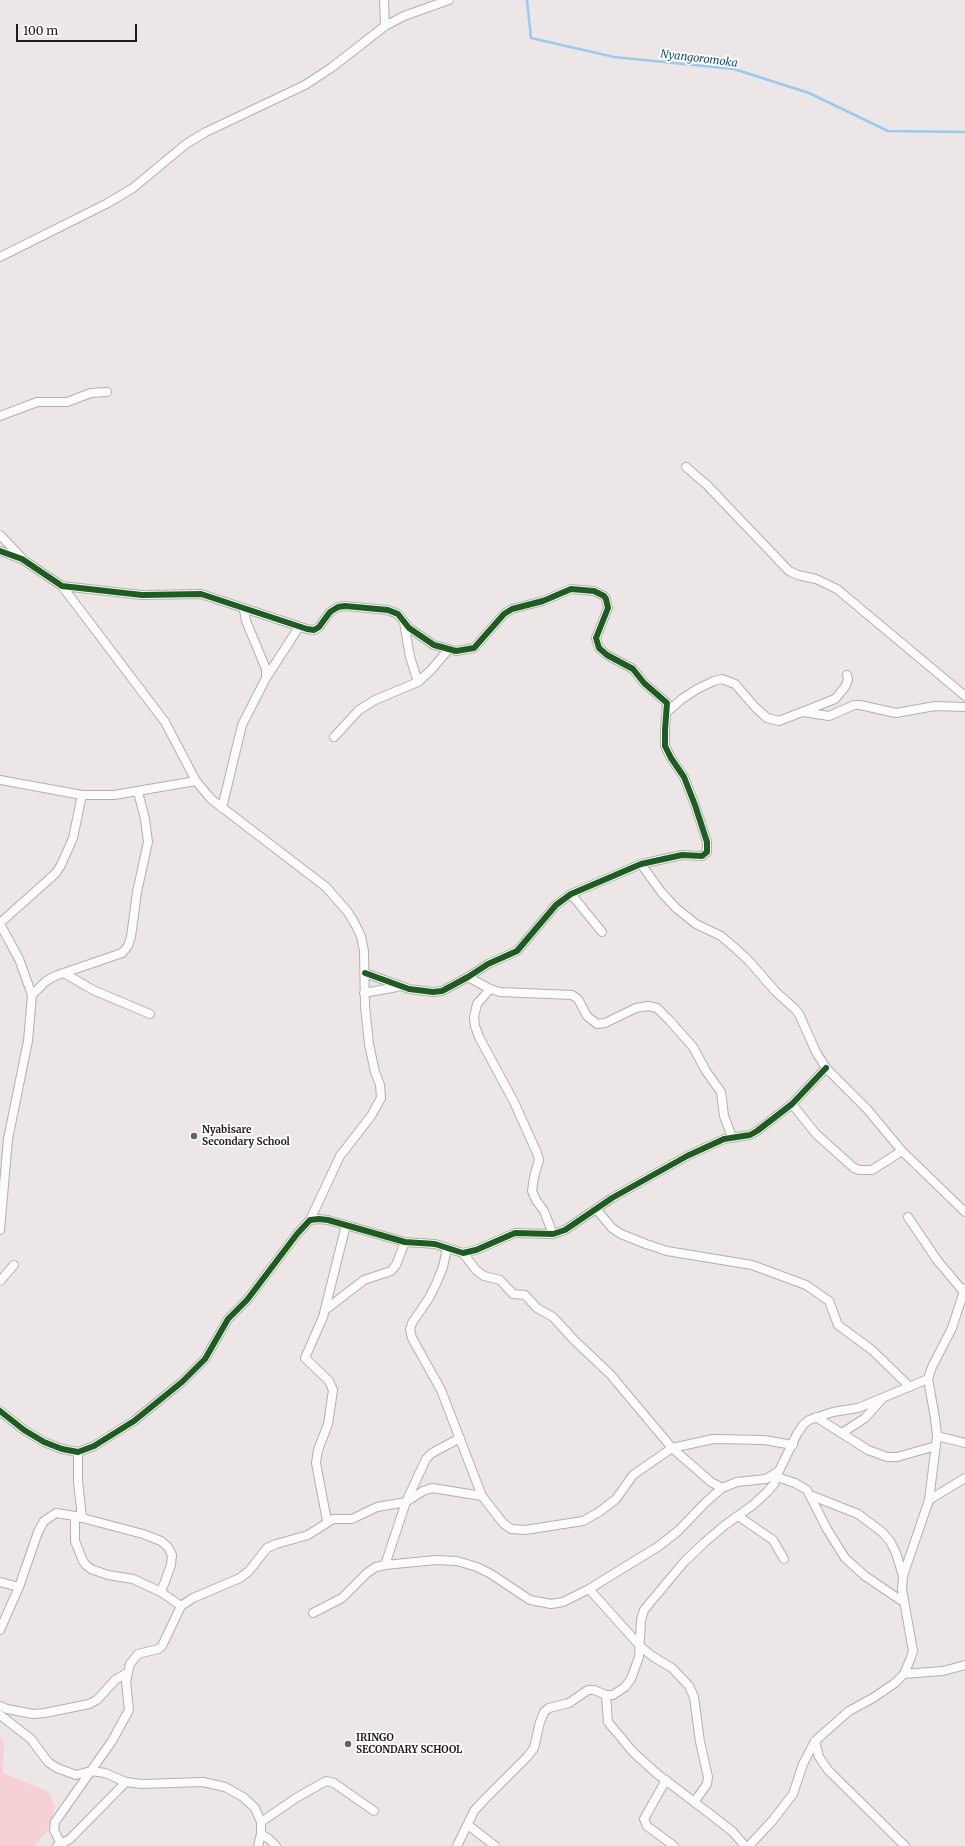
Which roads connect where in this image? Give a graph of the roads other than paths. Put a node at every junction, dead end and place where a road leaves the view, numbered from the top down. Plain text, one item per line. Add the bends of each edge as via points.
1 (384, 0) edge
2 (449, 0) edge
3 (385, 26) junction
4 (0, 257) edge
5 (107, 392) dead end
6 (0, 416) edge
7 (686, 467) dead end
8 (0, 535) edge
9 (0, 551) edge
10 (26, 562) junction
11 (62, 586) junction
12 (244, 610) junction
13 (404, 622) junction
14 (299, 627) junction
15 (448, 650) junction
16 (847, 675) dead end
17 (266, 678) junction
18 (418, 682) junction
19 (965, 696) edge
20 (965, 707) edge
21 (667, 712) junction
22 (803, 712) junction
23 (334, 737) dead end
24 (0, 780) edge
25 (196, 781) junction
26 (138, 792) junction
27 (82, 795) junction
28 (222, 808) junction
29 (641, 864) junction
30 (571, 894) junction
31 (0, 923) edge
32 (602, 932) dead end
33 (64, 973) junction
34 (365, 973) junction
35 (468, 977) junction
36 (398, 986) junction
37 (490, 989) junction
38 (364, 993) junction
39 (32, 994) junction
40 (150, 1014) dead end
41 (826, 1068) junction
42 (792, 1104) junction
43 (732, 1137) junction
44 (902, 1151) junction
45 (596, 1209) junction
46 (965, 1212) edge
47 (908, 1217) dead end
48 (310, 1220) junction
49 (346, 1224) junction
50 (0, 1230) edge
51 (553, 1234) junction
52 (405, 1242) junction
53 (447, 1248) junction
54 (463, 1253) junction
55 (14, 1265) dead end
56 (0, 1281) edge
57 (964, 1290) edge
58 (325, 1310) junction
59 (928, 1379) junction
60 (910, 1387) junction
61 (882, 1399) junction
62 (0, 1411) edge
63 (816, 1417) junction
64 (842, 1433) junction
65 (937, 1436) junction
66 (460, 1438) junction
67 (965, 1442) edge
68 (792, 1445) junction
69 (936, 1446) junction
70 (672, 1448) junction
71 (78, 1452) junction
72 (778, 1474) junction
73 (965, 1478) edge
74 (722, 1488) junction
75 (810, 1495) junction
76 (482, 1496) junction
77 (929, 1500) junction
78 (406, 1502) junction
79 (738, 1516) junction
80 (78, 1517) junction
81 (327, 1521) junction
82 (784, 1559) dead end
83 (385, 1565) junction
84 (903, 1576) junction
85 (0, 1582) edge
86 (19, 1587) junction
87 (589, 1589) junction
88 (161, 1592) junction
89 (902, 1601) junction
90 (181, 1606) junction
91 (313, 1613) dead end
92 (0, 1630) edge
93 (640, 1647) junction
94 (965, 1665) edge
95 (127, 1673) junction
96 (904, 1674) junction
97 (606, 1695) junction
98 (0, 1706) edge
99 (0, 1714) edge
100 (815, 1741) junction
101 (91, 1771) junction
102 (666, 1780) junction
103 (126, 1782) junction
104 (695, 1802) junction
105 (374, 1811) dead end
106 (261, 1822) junction
107 (468, 1825) junction
108 (261, 1834) junction
109 (754, 1844) edge
110 (60, 1846) edge
111 (258, 1846) edge
112 (276, 1846) edge
113 (457, 1846) edge
114 (495, 1846) edge
115 (674, 1846) edge
116 (745, 1846) edge
117 (905, 1846) edge

1 - 3 street
2 - 3 street via 404,16
3 - 4 street via 306,85 206,132 186,144 133,188
5 - 6 street via 90,393 67,402 37,402
7 - 19 street via 707,485 789,571 820,580 837,589
8 - 10 street
9 - 10 street
10 - 11 street
11 - 12 street via 142,594 201,594
11 - 25 street via 164,722
12 - 14 street
12 - 17 street via 266,669
13 - 14 street via 395,612 346,606 332,610 318,628 311,630
13 - 15 street via 434,645
13 - 18 street via 410,657
14 - 17 street
15 - 18 street
15 - 21 street via 463,652 474,648 504,614 512,609 543,601 571,589 594,591 604,596 607,603 607,613 596,638 599,648 638,673 644,682 665,700
16 - 22 street via 845,687 835,699
17 - 28 street via 242,725
18 - 23 street via 375,700 359,710
20 - 22 street via 935,706 896,713 854,705 829,716
21 - 22 street via 697,689 722,679 735,684 767,718 779,721
21 - 29 street via 666,750 684,777 707,842 707,852 702,856 682,855
24 - 27 street
25 - 26 street
25 - 28 street
26 - 27 street
26 - 33 street via 148,842 128,946 122,953
27 - 31 street via 73,838 56,873
28 - 34 street via 320,882 337,899 361,936
29 - 30 street
29 - 41 street via 676,908 696,924 721,936 800,1014 816,1052
30 - 32 street
30 - 35 street via 556,905 518,951 488,964
31 - 39 street via 19,959
33 - 39 street via 46,981
33 - 40 street via 93,990
34 - 36 street
34 - 38 street
35 - 36 street via 438,992
35 - 37 street
36 - 38 street
37 - 43 street via 509,993 570,994 578,1000 591,1020 601,1025 636,1008 657,1008 693,1048 720,1092 724,1116
37 - 51 street via 477,1004 475,1026 537,1153 539,1160 532,1191 544,1211
38 - 48 street via 369,1044 381,1098 371,1116 340,1156
39 - 50 street via 28,1041 8,1139
41 - 42 street
41 - 44 street via 867,1109
42 - 43 street via 750,1135
42 - 44 street via 816,1134 849,1165 859,1170 872,1170
43 - 45 street via 710,1144 687,1156
44 - 46 street
45 - 51 street via 565,1230
45 - 60 street via 612,1228 646,1244 667,1251 752,1265 806,1285 829,1300 838,1325 872,1350
47 - 57 street via 937,1260
48 - 49 street
48 - 71 street via 250,1296 228,1319 205,1359 182,1382 134,1421 94,1446
49 - 52 street
49 - 58 street
51 - 54 street via 515,1233
52 - 53 street
52 - 58 street via 391,1271 364,1280
53 - 54 street
53 - 66 street via 436,1284 410,1330 441,1390
54 - 70 street via 484,1276 500,1280 513,1294 525,1295 537,1308 553,1317 610,1374
55 - 56 street
57 - 59 street via 952,1328
58 - 81 street via 305,1358 329,1381 333,1390 328,1424 316,1463
59 - 60 street
59 - 65 street
60 - 61 street
61 - 63 street via 852,1410
61 - 64 street via 865,1418
62 - 71 street via 44,1442
63 - 64 street
63 - 68 street via 802,1425
64 - 69 street via 868,1450 887,1457 897,1457
65 - 67 street
65 - 69 street
66 - 76 street
66 - 78 street via 426,1458
68 - 70 street via 764,1440 713,1439
68 - 72 street
69 - 77 street
70 - 74 street via 711,1482
70 - 76 street via 633,1475 610,1503 583,1521 525,1530 511,1529 503,1523
71 - 80 street
72 - 74 street via 766,1479 737,1482
72 - 75 street via 801,1486
72 - 79 street via 767,1492
73 - 77 street
74 - 87 street via 660,1546
75 - 84 street via 858,1514 882,1532 896,1553
75 - 89 street via 845,1558 865,1576
76 - 78 street via 432,1488
77 - 84 street
78 - 81 street via 377,1507 352,1519
78 - 83 street
79 - 82 street via 773,1540
79 - 93 street via 694,1552 647,1606 641,1620
80 - 86 street via 56,1513 44,1522 38,1532
80 - 88 street via 75,1541 86,1565 108,1575 133,1579
80 - 88 street via 143,1534 168,1547 172,1555 171,1565
81 - 90 street via 308,1535 267,1548 249,1571 240,1578 192,1598
83 - 87 street via 436,1560 457,1561 491,1574 530,1600 551,1604 563,1602
83 - 91 street via 367,1573 342,1598
84 - 89 street
85 - 86 street
86 - 92 street
87 - 93 street
88 - 90 street
89 - 96 street via 912,1651
90 - 95 street via 162,1646 138,1654
93 - 97 street via 636,1666 626,1687 614,1695
93 - 104 street via 681,1675 694,1697 708,1777 707,1784
94 - 96 street via 942,1671
95 - 98 street via 115,1680 102,1695 89,1704 33,1714
95 - 101 street via 129,1710
96 - 100 street via 884,1692 839,1719
97 - 102 street via 608,1722 612,1729 645,1764
97 - 107 street via 588,1690 569,1703 549,1708 544,1712 534,1748 474,1811
99 - 101 street via 31,1739 48,1762 56,1768 76,1775
100 - 109 street via 803,1764 793,1794
100 - 117 street via 819,1757 828,1770
101 - 103 street via 105,1773
101 - 110 street via 54,1824
102 - 104 street
102 - 115 street via 644,1820 647,1826
103 - 106 street via 203,1782 225,1786 256,1808
103 - 110 street via 100,1810
104 - 116 street via 733,1832
105 - 106 street via 334,1783 326,1781
106 - 108 street
107 - 113 street
107 - 114 street
108 - 111 street
108 - 112 street

